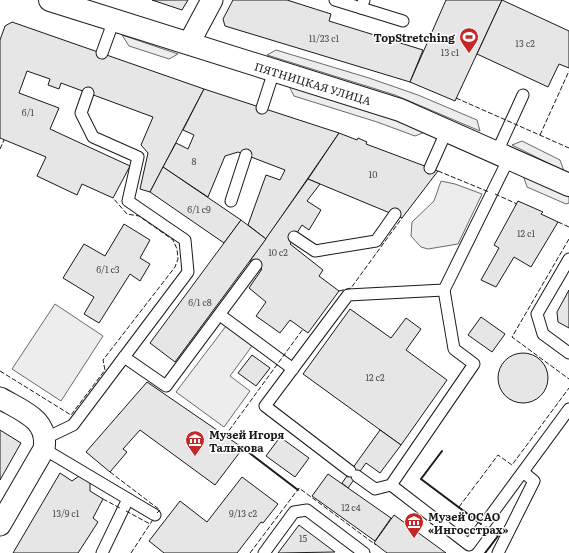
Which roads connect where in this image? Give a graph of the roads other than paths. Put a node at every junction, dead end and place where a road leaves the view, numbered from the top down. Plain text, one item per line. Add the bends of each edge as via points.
1 (50, 0) edge
2 (212, 0) edge
3 (335, 0) edge
4 (363, 4) edge
5 (114, 20) junction
6 (403, 21) dead end
7 (189, 43) junction
8 (102, 53) dead end
9 (274, 71) junction
10 (88, 93) dead end
11 (523, 95) dead end
12 (262, 108) dead end
13 (447, 130) junction
14 (246, 154) dead end
15 (503, 155) junction
16 (430, 168) dead end
17 (569, 185) edge
18 (231, 201) dead end
19 (395, 214) dead end
20 (294, 237) dead end
21 (569, 259) edge
22 (256, 265) dead end
23 (444, 290) junction
24 (220, 314) junction
25 (569, 353) edge
26 (124, 357) junction
27 (293, 369) junction
28 (0, 398) edge
29 (569, 409) edge
30 (45, 443) junction
31 (522, 472) junction
32 (391, 484) junction
33 (128, 499) junction
34 (156, 516) dead end
35 (0, 525) edge
36 (102, 553) edge
37 (264, 553) edge
38 (364, 553) edge
39 (498, 553) edge

1 - 5 street, ПЯТНИЦКАЯ УЛИЦА
2 - 7 street
3 - 4 lane
4 - 6 lane
5 - 7 street, ПЯТНИЦКАЯ УЛИЦА
5 - 8 lane
7 - 9 street, ПЯТНИЦКАЯ УЛИЦА
9 - 12 lane
9 - 13 street, ПЯТНИЦКАЯ УЛИЦА via 400,110
10 - 26 lane via 81,113 93,137 138,157 128,201 185,240 188,272
11 - 15 lane
13 - 15 street, ПЯТНИЦКАЯ УЛИЦА
13 - 16 lane
14 - 18 lane
15 - 17 street, ПЯТНИЦКАЯ УЛИЦА
15 - 23 lane
19 - 20 lane via 376,241 315,251
21 - 25 lane via 538,314 543,334
22 - 24 lane
23 - 27 lane via 348,295
23 - 32 lane via 454,349 474,364
24 - 26 lane via 166,386
24 - 27 lane
26 - 30 lane via 74,425
27 - 32 lane via 266,406 375,489
28 - 30 street via 36,419 43,429
29 - 31 lane
30 - 33 lane
30 - 35 street
31 - 32 lane via 469,545
31 - 39 lane via 534,481
33 - 34 lane
33 - 36 lane
37 - 38 lane via 294,512 307,510

